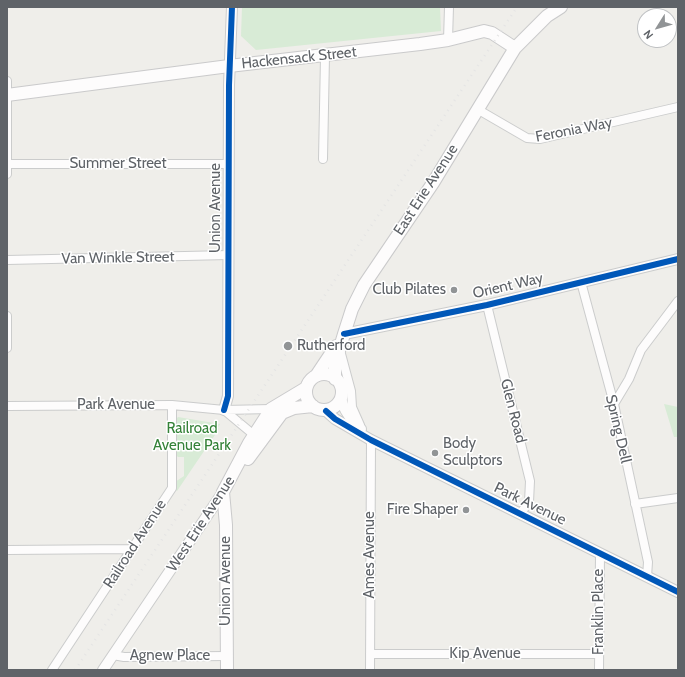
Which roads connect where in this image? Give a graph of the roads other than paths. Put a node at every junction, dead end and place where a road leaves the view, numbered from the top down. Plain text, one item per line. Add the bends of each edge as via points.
1 (232, 7) edge
2 (449, 7) edge
3 (561, 7) edge
4 (448, 40) junction
5 (515, 48) junction
6 (325, 56) junction
7 (229, 66) junction
8 (7, 81) edge
9 (7, 95) edge
10 (678, 107) edge
11 (477, 109) junction
12 (323, 159) dead end
13 (7, 164) edge
14 (229, 164) junction
15 (7, 174) edge
16 (229, 255) junction
17 (678, 259) edge
18 (7, 260) edge
19 (581, 282) junction
20 (678, 301) edge
21 (487, 305) junction
22 (7, 316) edge
23 (344, 334) junction
24 (7, 348) edge
25 (339, 348) junction
26 (316, 376) junction
27 (335, 379) junction
28 (306, 388) junction
29 (341, 397) junction
30 (172, 404) junction
31 (614, 404) junction
32 (7, 406) edge
33 (313, 406) junction
34 (224, 410) junction
35 (326, 410) junction
36 (276, 411) junction
37 (363, 431) junction
38 (254, 435) junction
39 (371, 440) junction
40 (223, 492) junction
41 (678, 498) edge
42 (635, 504) junction
43 (520, 514) junction
44 (132, 549) junction
45 (7, 550) edge
46 (600, 553) junction
47 (647, 577) junction
48 (678, 592) edge
49 (113, 654) junction
50 (370, 654) junction
51 (599, 654) junction
52 (226, 656) junction
53 (52, 670) edge
54 (103, 670) edge
55 (227, 670) edge
56 (370, 670) edge
57 (599, 670) edge

1 - 7 street, Union Avenue
2 - 4 street
3 - 5 main road, East Erie Avenue via 547,16
4 - 5 main road, Hackensack Street via 484,31 492,33
4 - 6 main road, Hackensack Street
5 - 11 main road, East Erie Avenue
6 - 7 main road, Hackensack Street
6 - 12 street
7 - 9 main road, Hackensack Street
7 - 14 street, Union Avenue
8 - 9 street
9 - 13 street
10 - 11 street, Feronia Way via 540,139 527,138
11 - 23 main road, East Erie Avenue via 433,183 364,285 352,309
13 - 14 street, Summer Street
13 - 15 street
14 - 16 street, Union Avenue
16 - 18 street, Van Winkle Street
16 - 34 street, Union Avenue via 228,396
17 - 19 street, Orient Way
19 - 21 street, Orient Way
19 - 31 street, Spring Dell
20 - 31 street via 641,350 629,379
21 - 23 street, Orient Way
21 - 43 street, Glen Road via 530,481 529,502
22 - 24 street
23 - 25 main road, East Erie Avenue
23 - 26 main road, East Erie Avenue
25 - 27 main road, East Erie Avenue
25 - 37 street via 351,391 352,407
26 - 27 main road via 326,375
26 - 28 main road
27 - 29 main road via 341,389
28 - 33 main road via 308,399
28 - 36 main road, West Erie Avenue
29 - 35 main road via 336,405
29 - 37 street, Park Avenue via 344,408
30 - 32 street, Park Avenue
30 - 34 street, Park Avenue
30 - 44 street, Railroad Avenue via 172,488
31 - 42 street, Spring Dell
33 - 35 main road
33 - 36 main road
34 - 36 street, Park Avenue
34 - 38 street
35 - 39 street, Park Avenue via 335,419
36 - 38 main road, West Erie Avenue
36 - 40 main road
37 - 39 street, Park Avenue
38 - 40 main road, West Erie Avenue
39 - 43 street, Park Avenue
39 - 50 street, Ames Avenue
40 - 49 street, West Erie Avenue
40 - 52 main road, Union Avenue via 226,525
41 - 42 street
42 - 47 street, Spring Dell via 648,562
43 - 46 street, Park Avenue
44 - 45 street
44 - 53 street, Railroad Avenue
46 - 47 street, Park Avenue
46 - 51 street, Franklin Place
47 - 48 street, Park Avenue
49 - 52 street, Agnew Place via 124,657
49 - 54 street, West Erie Avenue
50 - 51 street, Kip Avenue
50 - 56 street, Ames Avenue
51 - 57 street, Franklin Place
52 - 55 main road, Union Avenue

